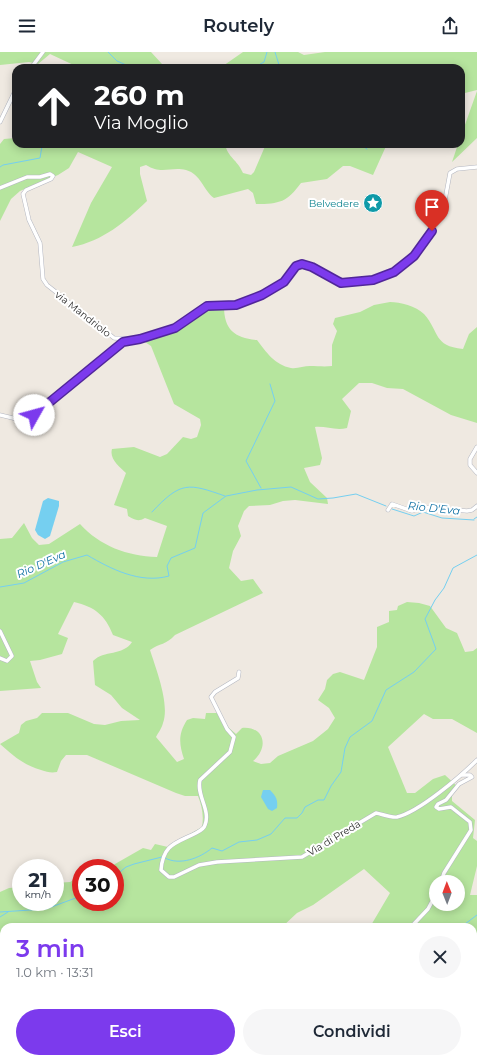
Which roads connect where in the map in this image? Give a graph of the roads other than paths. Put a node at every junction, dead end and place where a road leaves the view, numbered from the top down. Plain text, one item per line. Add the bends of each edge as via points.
1 (43, 52) edge
2 (34, 64) edge
3 (12, 97) edge
4 (0, 122) edge
5 (477, 167) edge
6 (0, 188) edge
7 (126, 340) junction
8 (0, 414) edge
9 (477, 447) edge
10 (477, 473) edge
11 (477, 506) edge
12 (388, 510) dead end
13 (0, 631) edge
14 (0, 658) edge
15 (239, 672) dead end
16 (477, 760) edge
17 (462, 775) junction
18 (443, 875) edge
19 (429, 907) edge
20 (415, 923) edge

1 - 2 street
3 - 4 street
5 - 7 street via 450,172 442,216 414,256 394,272 373,280 341,283 302,264 296,266 284,282 262,295 236,305 207,306 175,328 140,339
6 - 7 street, via Mandriolo via 28,177 50,174 53,176 23,194 29,220 40,243 43,279 57,294 72,303 114,338
7 - 8 street via 34,415 21,420
9 - 10 street via 470,459 470,465
11 - 12 street via 467,511 423,507 412,511 392,504
13 - 14 street via 12,656 7,661
15 - 17 street, Via di Preda via 238,678 214,692 211,697 227,729 234,736 230,752 200,780 198,791 207,816 205,825 202,830 165,851 161,870 169,877 199,864 302,857 376,813 395,817 410,813
16 - 17 street
17 - 18 street via 472,777 459,784 446,800 436,807 451,807 470,822 472,830
19 - 20 street

